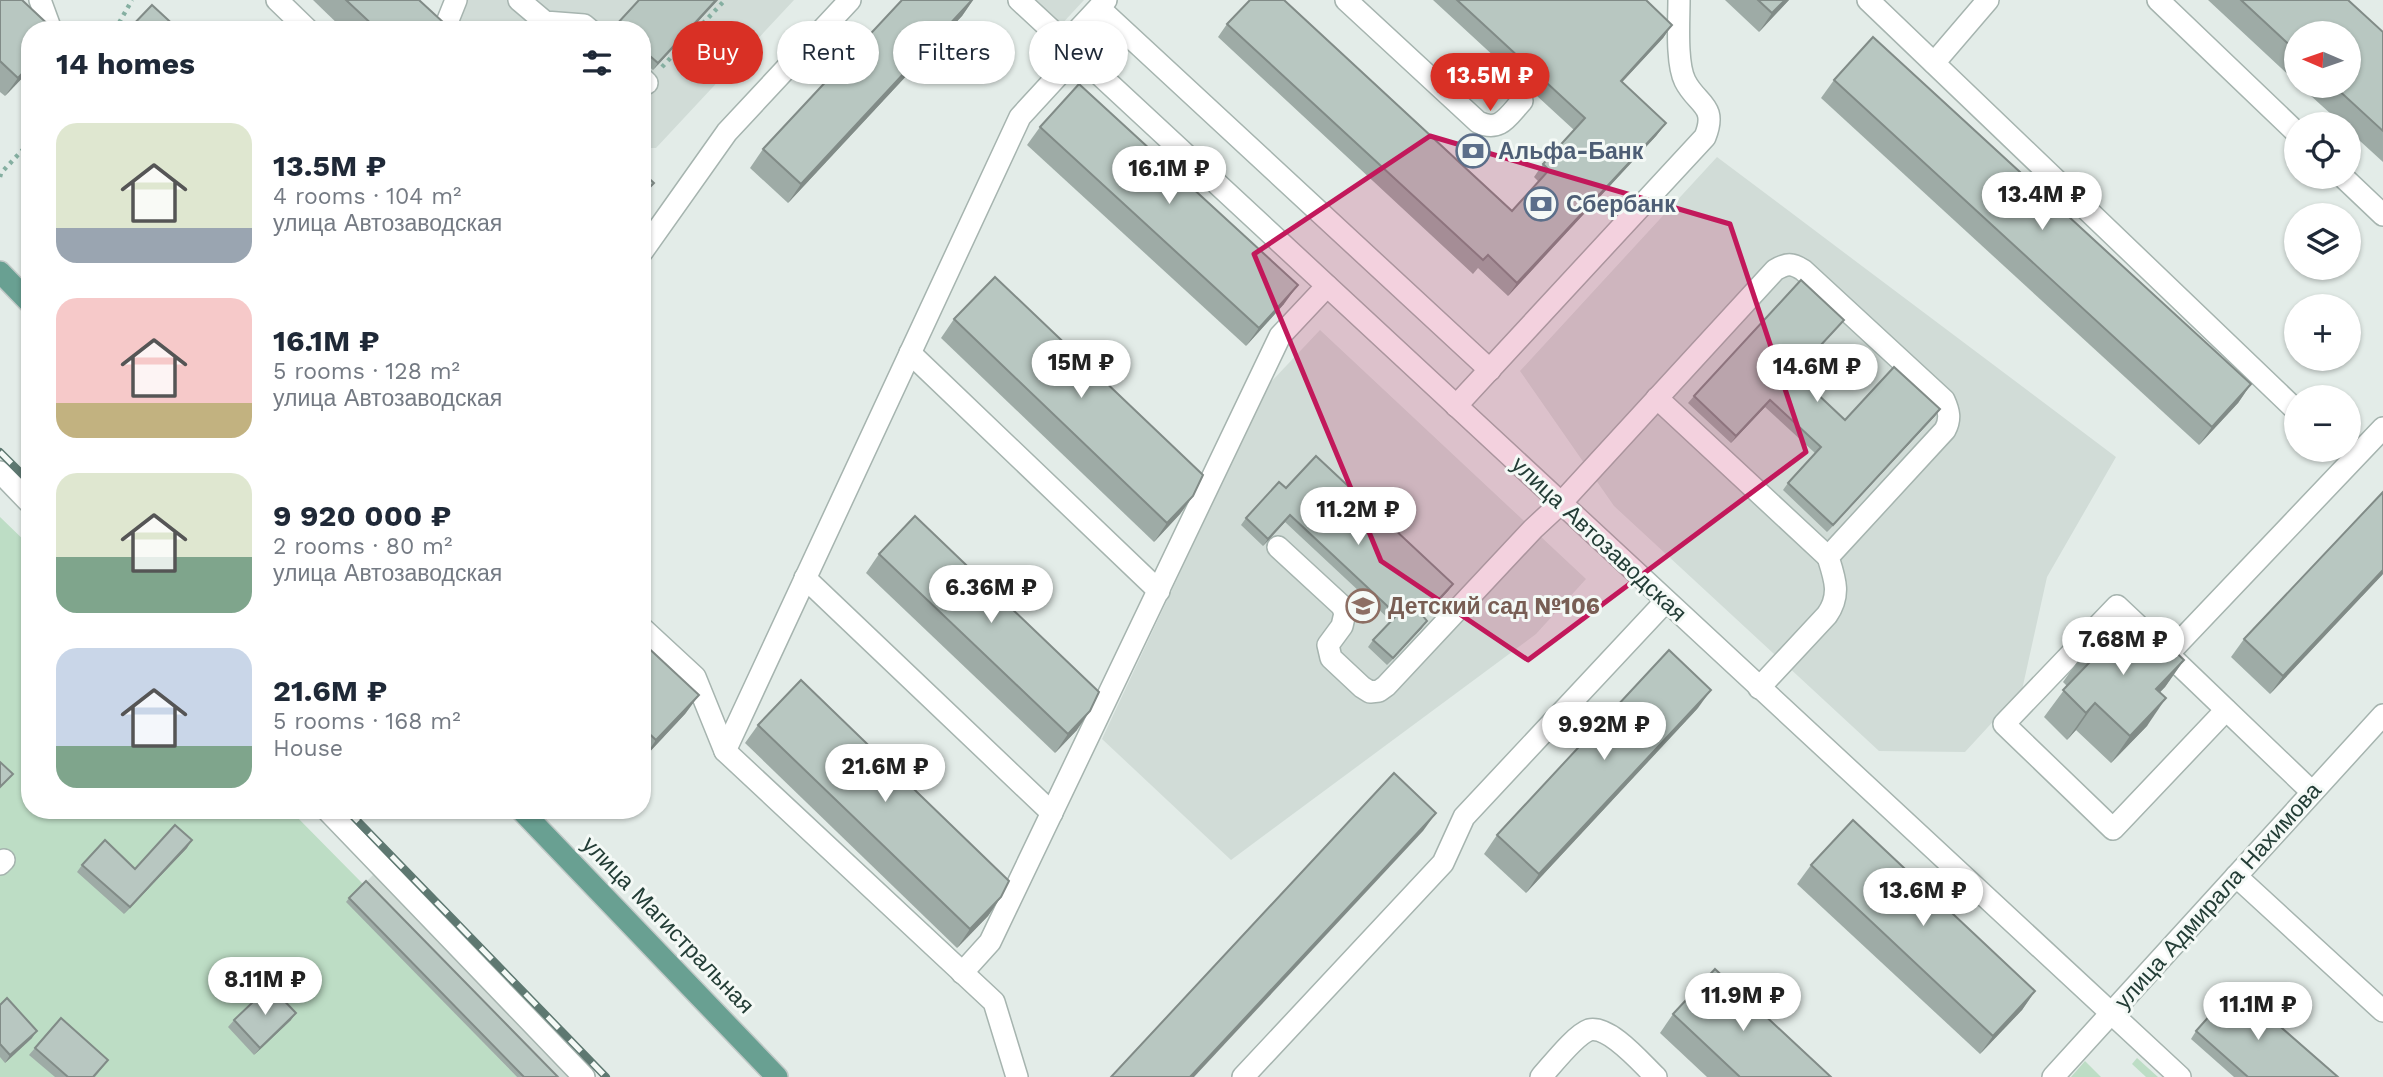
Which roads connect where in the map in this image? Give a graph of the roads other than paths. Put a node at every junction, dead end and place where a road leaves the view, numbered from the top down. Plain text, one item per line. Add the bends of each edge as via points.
1 (40, 0) edge
2 (276, 0) edge
3 (456, 0) edge
4 (519, 0) edge
5 (850, 0) edge
6 (1019, 0) edge
7 (1346, 0) edge
8 (1679, 0) edge
9 (1868, 0) edge
10 (1988, 0) edge
11 (2158, 0) edge
12 (1102, 4) edge
13 (48, 21) edge
14 (298, 21) edge
15 (448, 21) edge
16 (544, 21) edge
17 (1042, 21) edge
18 (1091, 21) edge
19 (1934, 63) junction
20 (1045, 84) edge
21 (1110, 84) edge
22 (1522, 101) dead end
23 (2284, 121) edge
24 (2356, 189) edge
25 (2383, 215) edge
26 (651, 239) edge
27 (0, 272) edge
28 (1327, 286) junction
29 (21, 294) edge
30 (910, 353) junction
31 (1490, 370) junction
32 (1657, 398) junction
33 (2284, 398) edge
34 (1456, 406) junction
35 (2383, 428) edge
36 (2361, 444) edge
37 (2339, 462) edge
38 (0, 472) edge
39 (21, 494) edge
40 (1561, 503) junction
41 (1278, 547) dead end
42 (1828, 557) junction
43 (805, 578) junction
44 (1159, 591) junction
45 (1666, 601) junction
46 (651, 636) edge
47 (2168, 654) junction
48 (1759, 688) junction
49 (2226, 710) junction
50 (2383, 715) edge
51 (725, 751) junction
52 (2312, 792) junction
53 (1052, 813) junction
54 (336, 819) edge
55 (531, 819) edge
56 (2236, 876) junction
57 (962, 973) junction
58 (2383, 1011) edge
59 (2110, 1013) junction
60 (584, 1077) edge
61 (776, 1077) edge
62 (1017, 1077) edge
63 (1243, 1077) edge
64 (1541, 1077) edge
65 (1656, 1077) edge
66 (2053, 1077) edge
67 (2180, 1077) edge

1 - 13 street
2 - 14 street
3 - 15 street
4 - 16 street
5 - 26 street via 727,132
6 - 17 street, улица Автозаводская
7 - 22 street via 1478,122 1495,126
8 - 31 street via 1684,80 1709,114 1705,137
9 - 19 street
10 - 19 street
11 - 23 street
12 - 18 street
12 - 31 street
19 - 33 street
20 - 30 street via 1020,117
21 - 28 street, улица Автозаводская
24 - 25 street
27 - 29 main road
28 - 34 street, улица Автозаводская
28 - 44 street via 1280,336
30 - 43 street
30 - 44 street
31 - 34 street
32 - 40 street
32 - 42 street
32 - 42 street via 1776,270 1794,264 1944,400 1949,410 1945,430
34 - 40 street, улица Автозаводская
35 - 36 street
37 - 47 street
38 - 39 street
40 - 41 street via 1379,691 1362,687 1331,658 1328,645 1342,626 1342,606
40 - 45 street, улица Автозаводская
42 - 48 street via 1837,593 1835,604
43 - 51 street
43 - 53 street
44 - 53 street
45 - 48 street, улица Автозаводская
45 - 63 street via 1464,817 1443,863
46 - 51 street via 695,677
47 - 49 street
47 - 49 street via 2117,606 2004,724 2113,829
48 - 59 street, улица Автозаводская
49 - 52 street
50 - 52 street, улица Адмирала Нахимова
51 - 57 street
52 - 56 street, улица Адмирала Нахимова
53 - 57 street via 990,942
54 - 60 street
55 - 61 main road, улица Магистральная
56 - 58 street
56 - 59 street, улица Адмирала Нахимова
57 - 62 street via 994,1002
59 - 66 street, улица Адмирала Нахимова
59 - 67 street, улица Автозаводская
64 - 65 street via 1578,1038 1601,1030

